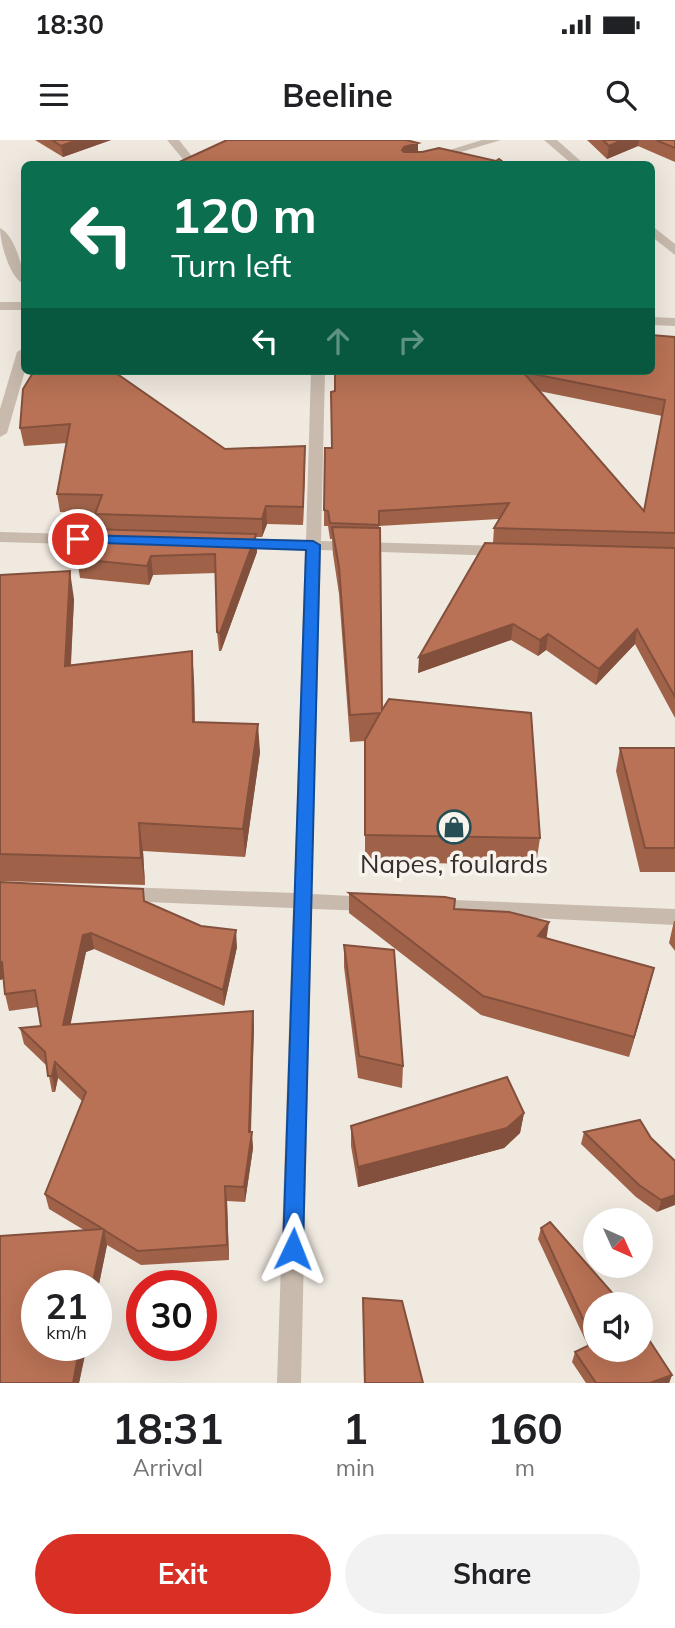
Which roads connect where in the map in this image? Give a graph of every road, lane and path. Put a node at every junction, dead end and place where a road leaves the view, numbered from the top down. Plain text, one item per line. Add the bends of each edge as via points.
1 (173, 140) edge
2 (495, 140) edge
3 (550, 140) edge
4 (191, 161) edge
5 (421, 161) edge
6 (574, 161) edge
7 (0, 232) edge
8 (655, 233) edge
9 (675, 251) edge
10 (21, 274) edge
11 (0, 306) edge
12 (21, 306) edge
13 (655, 321) edge
14 (675, 322) edge
15 (21, 362) edge
16 (318, 375) edge
17 (0, 433) edge
18 (0, 537) edge
19 (122, 540) edge
20 (218, 543) edge
21 (313, 545) junction
22 (522, 552) edge
23 (96, 893) edge
24 (303, 901) junction
25 (386, 904) edge
26 (413, 906) edge
27 (675, 917) edge
28 (289, 1383) edge

1 - 4 street
2 - 5 street
3 - 6 street
7 - 10 street
8 - 9 street
11 - 12 street
13 - 14 street
15 - 17 street
16 - 21 street
18 - 19 street
20 - 21 street
21 - 22 street
21 - 24 street
23 - 24 street
24 - 25 street
24 - 28 street
26 - 27 street

